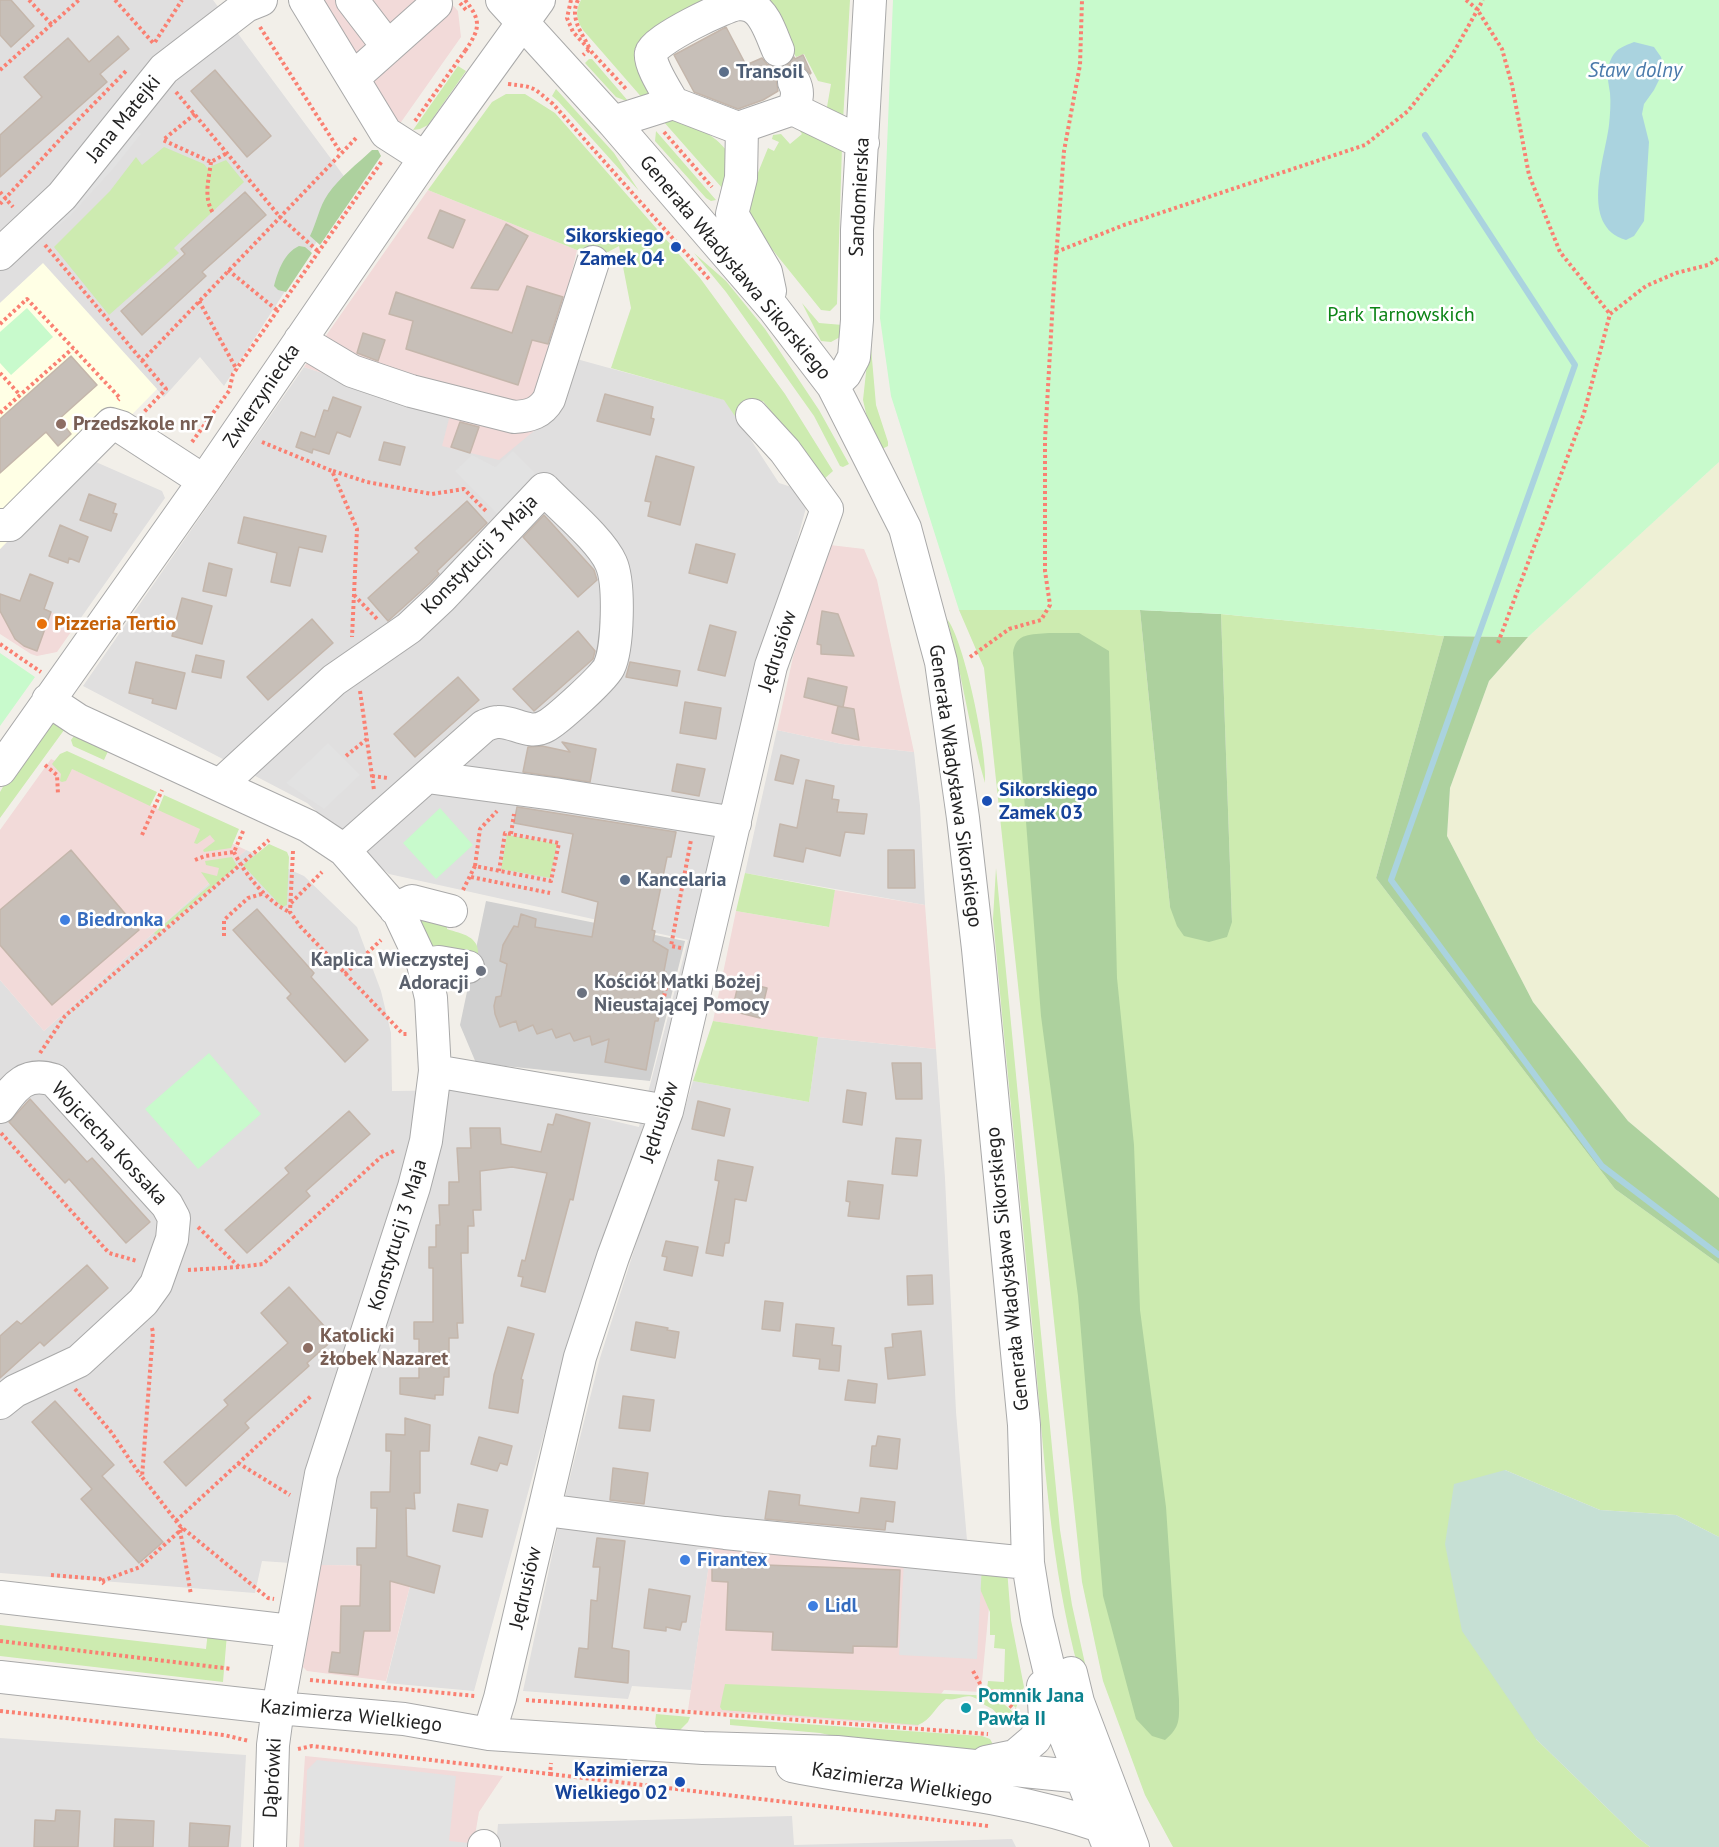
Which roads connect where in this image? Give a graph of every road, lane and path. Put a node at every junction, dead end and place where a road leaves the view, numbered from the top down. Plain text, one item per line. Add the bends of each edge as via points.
1 (29, 0) edge
2 (79, 0) edge
3 (115, 0) edge
4 (182, 0) edge
5 (305, 0) edge
6 (352, 0) edge
7 (432, 0) edge
8 (465, 0) edge
9 (572, 0) edge
10 (578, 0) edge
11 (870, 0) edge
12 (1082, 0) edge
13 (1466, 0) edge
14 (1484, 0) edge
15 (254, 3) edge
16 (521, 7) edge
17 (1477, 9) junction
18 (52, 25) junction
19 (388, 47) junction
20 (590, 49) junction
21 (778, 50) dead end
22 (465, 51) junction
23 (471, 55) dead end
24 (159, 57) junction
25 (579, 58) dead end
26 (129, 69) dead end
27 (0, 70) edge
28 (353, 78) junction
29 (504, 81) dead end
30 (631, 95) dead end
31 (195, 114) junction
32 (666, 114) junction
33 (613, 122) junction
34 (742, 128) junction
35 (387, 129) junction
36 (863, 143) junction
37 (226, 153) junction
38 (341, 153) junction
39 (425, 158) junction
40 (212, 162) junction
41 (0, 204) edge
42 (732, 210) junction
43 (213, 213) dead end
44 (280, 217) junction
45 (42, 242) dead end
46 (319, 252) junction
47 (1056, 252) junction
48 (0, 254) edge
49 (1719, 258) edge
50 (593, 262) dead end
51 (228, 270) junction
52 (709, 279) dead end
53 (199, 301) junction
54 (774, 309) junction
55 (278, 311) junction
56 (1610, 314) junction
57 (0, 324) edge
58 (300, 340) junction
59 (73, 348) junction
60 (142, 361) junction
61 (237, 370) junction
62 (0, 373) edge
63 (833, 386) junction
64 (20, 395) junction
65 (0, 413) edge
66 (752, 415) dead end
67 (120, 417) junction
68 (260, 441) dead end
69 (187, 450) dead end
70 (332, 471) junction
71 (204, 481) junction
72 (0, 525) edge
73 (504, 530) junction
74 (353, 594) junction
75 (396, 638) junction
76 (1498, 643) dead end
77 (0, 644) edge
78 (970, 657) dead end
79 (351, 668) junction
80 (48, 688) junction
81 (367, 739) junction
82 (346, 756) dead end
83 (45, 765) dead end
84 (0, 770) edge
85 (427, 777) junction
86 (220, 785) junction
87 (162, 790) dead end
88 (58, 794) dead end
89 (504, 803) dead end
90 (516, 805) dead end
91 (380, 818) junction
92 (735, 823) junction
93 (244, 829) dead end
94 (692, 832) dead end
95 (511, 834) junction
96 (142, 835) dead end
97 (269, 840) dead end
98 (344, 850) junction
99 (293, 851) dead end
100 (234, 852) junction
101 (195, 860) dead end
102 (240, 865) junction
103 (475, 866) junction
104 (499, 871) junction
105 (322, 872) dead end
106 (265, 893) junction
107 (550, 893) dead end
108 (291, 903) junction
109 (395, 909) junction
110 (451, 911) dead end
111 (290, 912) junction
112 (224, 936) dead end
113 (381, 940) dead end
114 (690, 950) dead end
115 (423, 964) junction
116 (468, 967) dead end
117 (345, 974) junction
118 (676, 983) dead end
119 (658, 1025) dead end
120 (403, 1034) dead end
121 (38, 1057) dead end
122 (435, 1071) junction
123 (0, 1107) edge
124 (667, 1111) junction
125 (0, 1132) edge
126 (394, 1151) dead end
127 (170, 1210) junction
128 (160, 1267) junction
129 (239, 1267) junction
130 (143, 1302) junction
131 (69, 1366) junction
132 (311, 1396) dead end
133 (0, 1403) edge
134 (1024, 1425) junction
135 (238, 1463) junction
136 (142, 1477) junction
137 (290, 1496) dead end
138 (545, 1510) junction
139 (176, 1521) junction
140 (182, 1529) junction
141 (1028, 1563) junction
142 (102, 1581) dead end
143 (192, 1596) dead end
144 (0, 1597) edge
145 (277, 1600) dead end
146 (1037, 1619) junction
147 (291, 1631) junction
148 (0, 1641) edge
149 (232, 1669) dead end
150 (973, 1671) dead end
151 (0, 1677) edge
152 (303, 1677) dead end
153 (485, 1697) dead end
154 (523, 1700) dead end
155 (278, 1708) junction
156 (0, 1711) edge
157 (1018, 1713) dead end
158 (489, 1734) junction
159 (995, 1734) dead end
160 (255, 1742) dead end
161 (703, 1748) junction
162 (295, 1749) dead end
163 (552, 1756) dead end
164 (968, 1764) junction
165 (550, 1774) junction
166 (1092, 1782) junction
167 (1007, 1800) junction
168 (990, 1827) dead end
169 (1104, 1837) edge
170 (270, 1847) edge
171 (1133, 1847) edge

1 - 18 path
2 - 18 path
3 - 24 path
4 - 24 path
5 - 28 street
6 - 19 street
7 - 19 street via 436,4
8 - 22 path via 477,17 477,27
9 - 20 path via 567,18 573,32
10 - 20 path via 574,19
11 - 36 street, Sandomierska
12 - 47 path via 1080,65 1064,151
13 - 17 path
14 - 17 path
15 - 24 street, Jana Matejki
15 - 38 path
16 - 33 street, Generała Władysława Sikorskiego
16 - 39 street, Zwierzyniecka
17 - 47 path via 1450,57 1408,111 1365,145 1135,221
17 - 56 path via 1502,49 1529,175 1560,252
18 - 27 path
19 - 28 street
20 - 25 path
20 - 30 path
21 - 32 street via 762,15 745,4 722,10 668,36 650,55
22 - 23 path
22 - 35 path via 409,130
24 - 31 path via 175,90
24 - 48 street, Jana Matejki via 62,196
26 - 41 path
28 - 35 street
29 - 52 path via 536,88 553,104
31 - 37 path
31 - 40 path via 163,140
32 - 33 street
32 - 34 street
32 - 42 path
33 - 54 street, Generała Władysława Sikorskiego
34 - 36 street via 794,96
34 - 42 street via 741,178
35 - 38 path
35 - 39 street
35 - 46 path
36 - 63 street, Sandomierska via 854,357 846,375
37 - 40 path
37 - 44 path
38 - 44 path
39 - 58 street, Zwierzyniecka
40 - 43 path via 206,192
42 - 54 street via 766,272
44 - 46 path
44 - 51 path
45 - 60 path
46 - 55 path
47 - 78 path via 1045,440 1045,571 1050,605 1041,620 1009,629
49 - 56 path via 1646,286
50 - 58 street via 549,399 544,407 526,417 411,391 352,371
51 - 53 path
51 - 55 path
53 - 60 path
53 - 61 path
54 - 63 street, Generała Władysława Sikorskiego
55 - 61 path
56 - 76 path via 1584,412
57 - 59 path via 27,299
58 - 71 street, Zwierzyniecka
59 - 64 path
59 - 67 path via 120,398
60 - 67 path via 166,389
61 - 69 path via 229,391
62 - 64 path
63 - 134 street, Generała Władysława Sikorskiego via 905,528 941,662 978,949
64 - 65 path
66 - 92 street, Jędrusiów via 785,451 827,509 771,666
67 - 71 street
67 - 72 street via 10,525
68 - 70 path
70 - 73 path via 432,494 464,489
70 - 74 path via 357,529
71 - 80 street, Zwierzyniecka
73 - 75 street, Konstytucji 3 Maja via 442,597
73 - 85 street, Konstytucji 3 Maja via 544,489 603,549 612,565 617,606 616,642 609,669 546,726 536,731 499,722 484,726
74 - 75 path
74 - 79 path
75 - 79 street, Konstytucji 3 Maja
77 - 80 path
79 - 81 path via 360,686
79 - 86 street, Konstytucji 3 Maja
80 - 84 street, Zwierzyniecka
80 - 86 street, Konstytucji 3 Maja via 78,720
81 - 82 path
81 - 91 path
83 - 88 path via 57,775
85 - 91 street, Konstytucji 3 Maja
85 - 92 street
86 - 98 street, Konstytucji 3 Maja via 292,818
87 - 96 path
89 - 103 path via 480,829
90 - 95 path
91 - 98 street, Konstytucji 3 Maja
92 - 124 street, Jędrusiów
93 - 100 path
94 - 114 path via 671,946
95 - 104 path via 505,833
95 - 104 path via 559,843 551,881
97 - 102 path
98 - 109 street, Konstytucji 3 Maja
99 - 108 path
100 - 101 path
100 - 102 path
102 - 106 path
102 - 121 path via 65,1016
103 - 104 path
103 - 107 path via 471,877
105 - 108 path
106 - 111 path via 281,909
106 - 112 path via 248,898 224,920
108 - 111 path
109 - 110 street via 411,901
109 - 115 street, Konstytucji 3 Maja
111 - 117 path
113 - 117 path
115 - 116 street via 439,962
115 - 122 street, Konstytucji 3 Maja via 431,998
117 - 120 path
118 - 119 path via 668,981
122 - 124 street
122 - 147 street, Konstytucji 3 Maja via 426,1141 414,1187 321,1474
123 - 127 street, Wojciecha Kossaka via 13,1089 29,1077 54,1080
124 - 138 street, Jędrusiów via 580,1357
125 - 128 path via 109,1252
126 - 129 path via 381,1157 263,1264
127 - 128 street, Wojciecha Kossaka via 174,1218 172,1239
127 - 129 path via 196,1225
128 - 129 path via 169,1271
128 - 130 street, Wojciecha Kossaka via 156,1284
130 - 131 street, Wojciecha Kossaka
130 - 136 path via 153,1332
131 - 133 street, Wojciecha Kossaka via 15,1391
131 - 136 path via 75,1390
132 - 135 path
134 - 141 street, Generała Władysława Sikorskiego
134 - 166 street, Generała Władysława Sikorskiego
135 - 137 path
135 - 139 path
136 - 139 path
138 - 141 street via 725,1533
138 - 158 street, Jędrusiów
139 - 140 path
140 - 142 path via 140,1567
140 - 143 path
140 - 145 path via 268,1598
141 - 146 street, Generała Władysława Sikorskiego
144 - 147 street
146 - 164 street, Kazimierza Wielkiego via 1046,1718 1035,1739 1015,1756
146 - 166 street, Generała Władysława Sikorskiego via 1065,1736
147 - 155 street, Konstytucji 3 Maja
148 - 149 path
150 - 157 path via 984,1690 996,1692
151 - 155 street, Kazimierza Wielkiego
152 - 153 path
154 - 159 path
155 - 158 street, Kazimierza Wielkiego via 404,1719
155 - 170 street, Dąbrówki
156 - 160 path
158 - 161 street, Kazimierza Wielkiego
161 - 164 street, Kazimierza Wielkiego via 837,1752
161 - 167 street, Kazimierza Wielkiego via 849,1778
162 - 165 path via 312,1746
163 - 165 path
164 - 166 street, Kazimierza Wielkiego
165 - 168 path
166 - 167 street via 1073,1797
166 - 169 street, Generała Władysława Sikorskiego
166 - 171 street, Generała Władysława Sikorskiego
167 - 169 street, Kazimierza Wielkiego via 1077,1818

